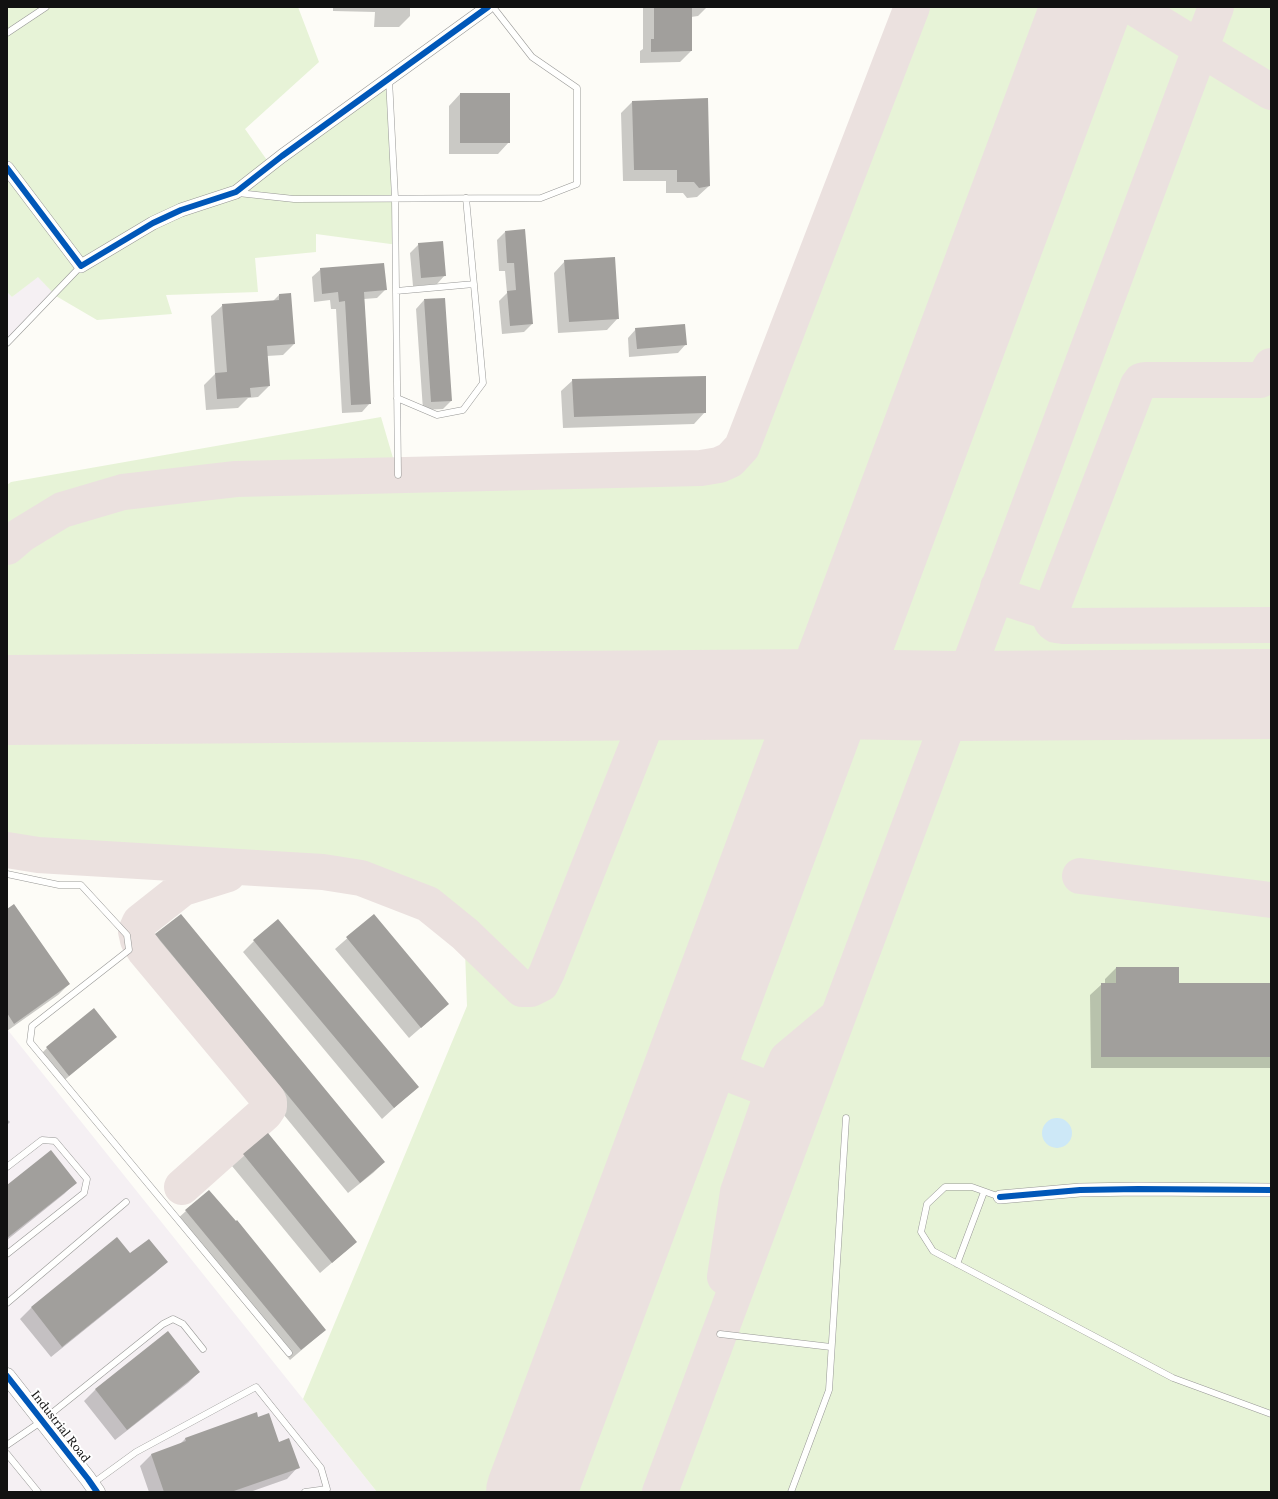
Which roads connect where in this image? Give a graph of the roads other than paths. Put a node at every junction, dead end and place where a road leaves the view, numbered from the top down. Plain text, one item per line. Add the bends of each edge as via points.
1 (46, 7) edge
2 (486, 8) edge
3 (7, 33) edge
4 (389, 79) junction
5 (7, 168) edge
6 (236, 192) junction
7 (395, 198) junction
8 (466, 198) junction
9 (81, 266) junction
10 (474, 284) junction
11 (396, 291) junction
12 (7, 343) edge
13 (397, 398) junction
14 (398, 475) dead end
15 (7, 874) edge
16 (846, 1118) dead end
17 (7, 1168) edge
18 (1271, 1190) edge
19 (984, 1192) junction
20 (1000, 1197) joint
21 (126, 1202) dead end
22 (7, 1254) edge
23 (957, 1264) junction
24 (7, 1303) edge
25 (720, 1334) dead end
26 (831, 1347) junction
27 (203, 1349) dead end
28 (289, 1353) dead end
29 (7, 1376) edge
30 (1271, 1414) edge
31 (42, 1421) junction
32 (7, 1445) edge
33 (7, 1454) edge
34 (94, 1488) edge
35 (38, 1492) edge
36 (305, 1492) edge
37 (791, 1492) edge

1 - 3 lane
2 - 4 street
2 - 8 lane via 532,57 577,88 577,184 541,198
4 - 6 street
4 - 7 lane
5 - 9 street
6 - 7 lane via 294,199
6 - 9 street via 181,210 153,223
7 - 8 lane
7 - 11 lane
8 - 10 lane
9 - 12 lane
10 - 11 lane
10 - 13 lane via 483,383 463,410 437,414
11 - 13 lane
13 - 14 lane
15 - 28 lane via 59,885 81,885 127,935 129,950 32,1026 30,1042
16 - 26 lane
17 - 22 lane via 42,1140 55,1141 87,1179 84,1193
18 - 20 street via 1095,1190
19 - 20 lane
19 - 23 lane
19 - 23 lane via 972,1187 945,1187 927,1204 921,1232 933,1251
21 - 24 lane
23 - 30 lane via 1173,1378
25 - 26 lane
26 - 37 lane via 829,1390
27 - 31 lane via 183,1324 173,1319 163,1324
29 - 31 street, Industrial Road
31 - 32 lane
31 - 34 street, Industrial Road
33 - 35 lane
34 - 36 lane via 136,1452 256,1387 321,1468 327,1489

